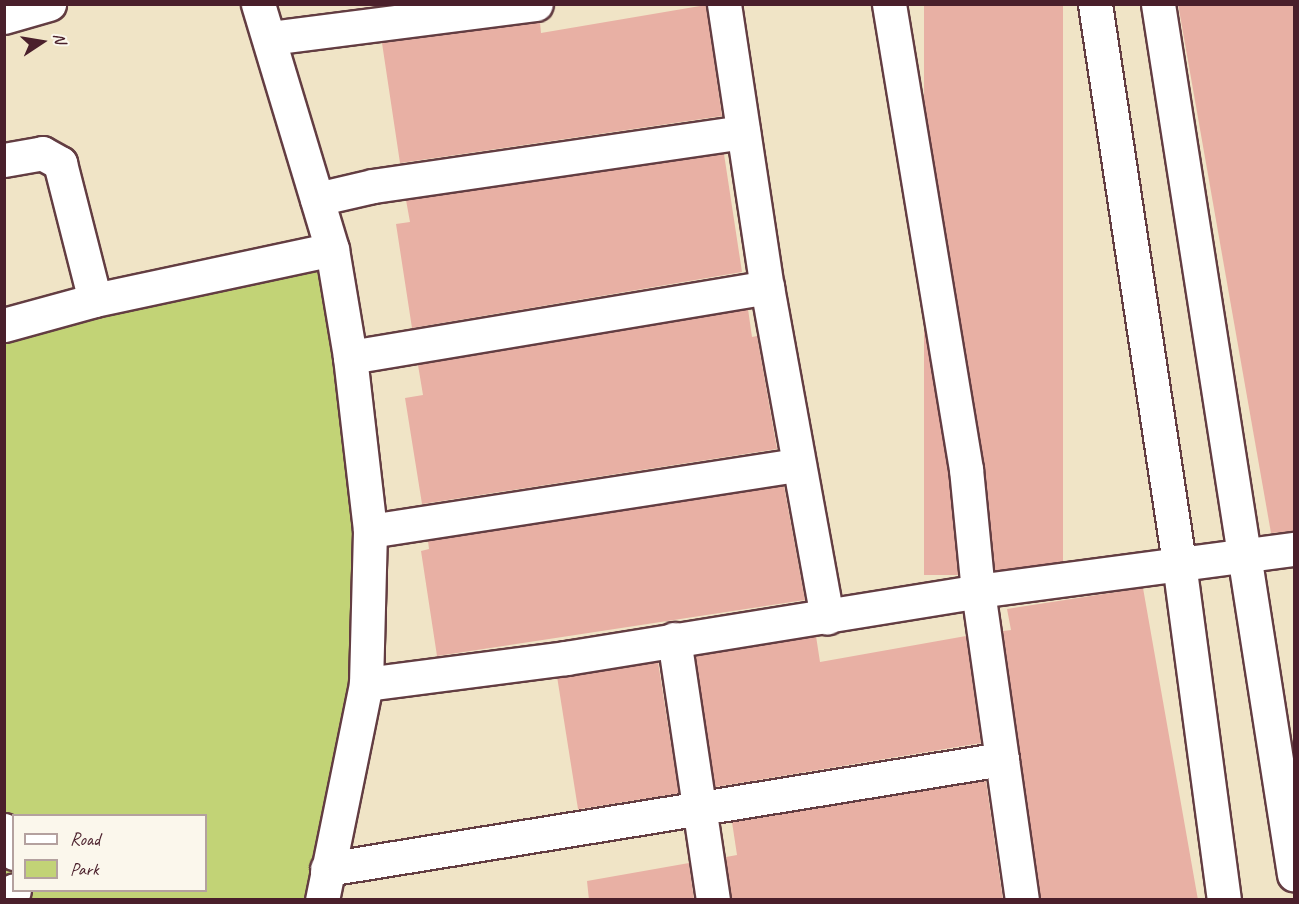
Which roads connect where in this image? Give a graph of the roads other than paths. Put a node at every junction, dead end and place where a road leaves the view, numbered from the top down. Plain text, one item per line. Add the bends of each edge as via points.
1 (49, 4) edge
2 (258, 4) edge
3 (536, 4) edge
4 (724, 4) edge
5 (889, 4) edge
6 (1095, 4) edge
7 (1158, 4) edge
8 (4, 17) edge
9 (270, 38) junction
10 (743, 132) junction
11 (4, 160) edge
12 (317, 199) junction
13 (332, 249) junction
14 (767, 287) junction
15 (95, 300) junction
16 (4, 325) edge
17 (350, 357) junction
18 (798, 465) junction
19 (370, 531) junction
20 (1294, 549) edge
21 (1243, 557) junction
22 (1179, 563) junction
23 (978, 591) junction
24 (827, 618) junction
25 (674, 639) junction
26 (366, 684) junction
27 (1002, 759) junction
28 (698, 811) junction
29 (4, 830) edge
30 (12, 848) edge
31 (1294, 874) edge
32 (325, 884) edge
33 (713, 900) edge
34 (1022, 900) edge
35 (1224, 900) edge

1 - 8 street
2 - 9 street
3 - 9 street
4 - 10 street
5 - 23 street via 966,469
6 - 22 street
7 - 21 street
9 - 12 street
10 - 12 street via 373,186
10 - 14 street
11 - 15 street via 42,153 60,164
12 - 13 street
13 - 15 street
13 - 17 street
14 - 17 street
14 - 18 street
15 - 16 street
17 - 19 street
18 - 19 street
18 - 24 street
19 - 26 street
20 - 21 street
21 - 22 street
21 - 31 street
22 - 23 street
22 - 35 street
23 - 24 street
23 - 27 street
24 - 25 street
25 - 26 street via 566,658
25 - 28 street
26 - 32 street
27 - 28 street
27 - 34 street
28 - 32 street
28 - 33 street
29 - 30 street

